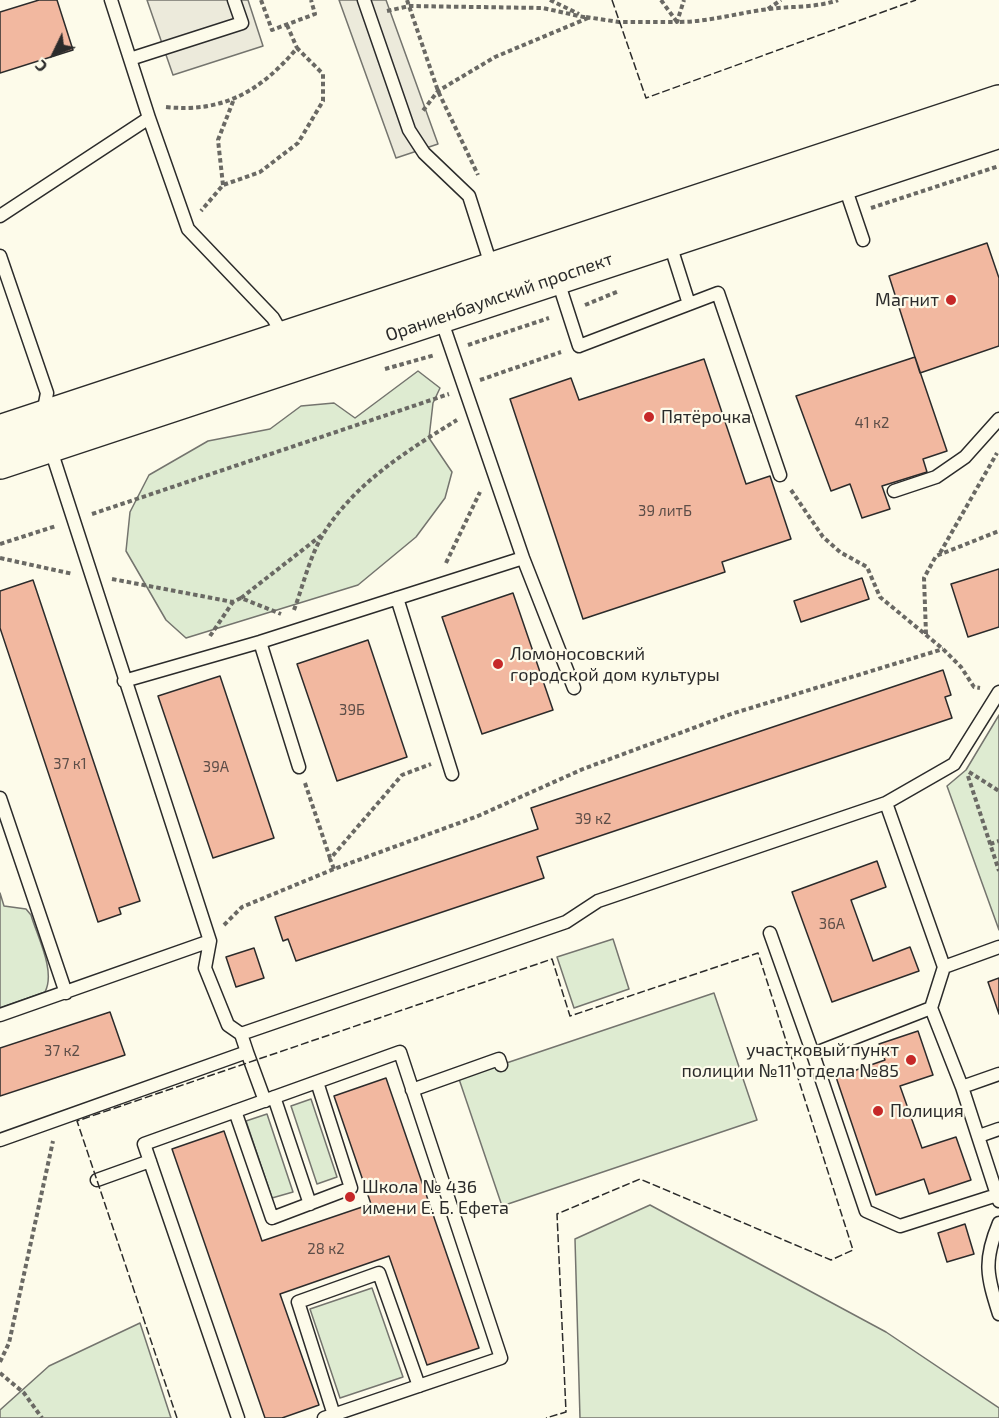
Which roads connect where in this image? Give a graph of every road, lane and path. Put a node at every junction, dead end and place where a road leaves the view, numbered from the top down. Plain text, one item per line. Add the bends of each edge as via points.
1 (111, 0) edge
2 (234, 0) edge
3 (261, 0) edge
4 (311, 0) edge
5 (364, 0) edge
6 (407, 0) edge
7 (550, 0) edge
8 (662, 0) edge
9 (684, 0) edge
10 (781, 0) edge
11 (838, 0) edge
12 (408, 6) junction
13 (768, 9) junction
14 (370, 16) junction
15 (588, 18) junction
16 (676, 22) junction
17 (287, 24) junction
18 (297, 48) junction
19 (130, 59) junction
20 (438, 92) junction
21 (234, 99) junction
22 (999, 102) edge
23 (165, 117) dead end
24 (149, 118) junction
25 (409, 130) junction
26 (999, 131) edge
27 (840, 171) junction
28 (481, 181) dead end
29 (223, 185) junction
30 (194, 205) dead end
31 (0, 216) edge
32 (664, 227) junction
33 (863, 240) dead end
34 (0, 256) edge
35 (492, 268) junction
36 (556, 277) junction
37 (689, 304) junction
38 (440, 316) junction
39 (579, 345) junction
40 (290, 352) junction
41 (465, 388) junction
42 (448, 394) junction
43 (451, 403) dead end
44 (473, 411) junction
45 (454, 412) dead end
46 (999, 419) edge
47 (457, 421) junction
48 (460, 431) dead end
49 (0, 432) edge
50 (45, 432) junction
51 (999, 450) edge
52 (0, 462) edge
53 (780, 475) joint
54 (477, 482) dead end
55 (894, 492) dead end
56 (74, 520) junction
57 (999, 531) edge
58 (323, 534) junction
59 (0, 544) edge
60 (939, 554) junction
61 (0, 558) edge
62 (523, 558) junction
63 (92, 579) junction
64 (435, 586) junction
65 (242, 598) junction
66 (397, 598) junction
67 (233, 602) junction
68 (926, 635) junction
69 (260, 642) junction
70 (943, 649) junction
71 (191, 662) junction
72 (124, 681) junction
73 (574, 688) dead end
74 (999, 692) edge
75 (445, 759) junction
76 (299, 767) joint
77 (452, 774) dead end
78 (999, 790) edge
79 (0, 798) edge
80 (886, 803) junction
81 (999, 841) edge
82 (990, 844) junction
83 (330, 859) junction
84 (334, 869) junction
85 (999, 871) edge
86 (242, 907) dead end
87 (770, 933) dead end
88 (210, 941) junction
89 (999, 947) edge
90 (944, 967) junction
91 (66, 993) junction
92 (931, 1008) junction
93 (0, 1015) edge
94 (241, 1034) junction
95 (247, 1052) junction
96 (813, 1054) junction
97 (501, 1065) dead end
98 (999, 1074) edge
99 (317, 1082) junction
100 (962, 1088) junction
101 (412, 1090) junction
102 (270, 1099) junction
103 (235, 1111) junction
104 (58, 1120) junction
105 (999, 1129) edge
106 (979, 1136) junction
107 (0, 1140) edge
108 (150, 1161) junction
109 (97, 1180) dead end
110 (998, 1198) edge
111 (310, 1204) junction
112 (999, 1223) edge
113 (995, 1242) edge
114 (999, 1314) edge
115 (0, 1362) edge
116 (0, 1374) edge
117 (418, 1386) junction
118 (329, 1416) edge
119 (42, 1418) edge
120 (238, 1418) edge

1 - 19 lane
2 - 19 lane via 242,23
3 - 17 path via 272,30
4 - 17 path via 315,14
5 - 14 lane
6 - 12 path
7 - 15 path
8 - 16 path
9 - 16 path
10 - 13 path
11 - 13 path via 825,5
12 - 14 path
12 - 15 path via 543,8
12 - 20 path
13 - 16 path via 703,22
14 - 25 lane
15 - 16 path
15 - 20 path via 495,57
17 - 18 path
18 - 21 path via 278,71
18 - 29 path via 323,74 323,101 298,143 260,172
19 - 24 lane
20 - 25 path
20 - 28 path
21 - 23 path via 188,110 162,107
21 - 29 path via 218,140
22 - 27 main road, Ораниенбаумский проспект
24 - 31 lane
24 - 40 lane via 188,229 273,318
25 - 35 lane via 424,153 469,196
26 - 27 main road, Ораниенбаумский проспект
27 - 32 main road, Ораниенбаумский проспект
27 - 33 lane
29 - 30 path via 198,216
32 - 35 main road, Ораниенбаумский проспект
32 - 36 main road, Ораниенбаумский проспект
32 - 37 lane
34 - 50 lane via 47,393
35 - 40 main road, Ораниенбаумский проспект
36 - 38 main road, Ораниенбаумский проспект
36 - 39 lane
37 - 39 lane
37 - 53 lane via 718,293
38 - 40 main road, Ораниенбаумский проспект
38 - 41 lane
39 - 41 path
40 - 50 main road, Ораниенбаумский проспект
41 - 42 path
41 - 44 lane
42 - 43 path
42 - 56 path
44 - 47 path
44 - 62 lane
45 - 47 path
46 - 55 lane via 965,457 936,477
47 - 48 path
47 - 58 path via 374,477
49 - 50 main road, Ораниенбаумский проспект
50 - 52 main road, Ораниенбаумский проспект
50 - 56 lane
51 - 60 path
53 - 68 path via 823,537 867,567 880,597
54 - 64 path via 480,492
56 - 59 path
56 - 63 lane
57 - 60 path
58 - 65 path
58 - 65 path via 291,618
60 - 68 path via 924,578
61 - 63 path
62 - 64 lane
62 - 73 lane
63 - 67 path via 105,578
63 - 72 lane
64 - 66 lane
65 - 67 path
66 - 69 lane
66 - 75 lane
67 - 71 path
68 - 70 path
69 - 71 lane
69 - 76 lane
70 - 74 path via 974,687
70 - 84 path via 731,714 583,769 478,816
71 - 72 lane
72 - 88 lane
74 - 80 lane via 954,764
75 - 77 lane
75 - 83 path via 402,775
76 - 83 path
78 - 82 path via 966,770
79 - 91 lane
80 - 90 lane
80 - 94 lane via 598,901 566,922
81 - 82 path
82 - 85 path
83 - 84 path
84 - 86 path
87 - 96 lane
88 - 91 lane
88 - 94 lane via 205,968 228,1025
89 - 90 lane
90 - 92 lane
91 - 93 lane
92 - 96 lane
92 - 100 lane
94 - 95 lane
95 - 102 lane
95 - 104 lane
96 - 110 lane via 866,1211 900,1226
97 - 101 lane via 499,1059
98 - 100 lane
99 - 101 lane via 400,1052
99 - 102 lane
99 - 111 lane via 351,1188
100 - 106 lane
101 - 117 lane via 501,1358
102 - 103 lane
102 - 111 lane
103 - 108 lane via 144,1144
103 - 111 lane via 272,1218
104 - 107 lane
104 - 115 path via 9,1343
105 - 106 lane
106 - 110 lane
108 - 109 lane
108 - 120 lane
112 - 113 lane
113 - 114 lane via 987,1276
116 - 119 path via 24,1393
117 - 118 lane
117 - 118 lane via 379,1273 298,1302

